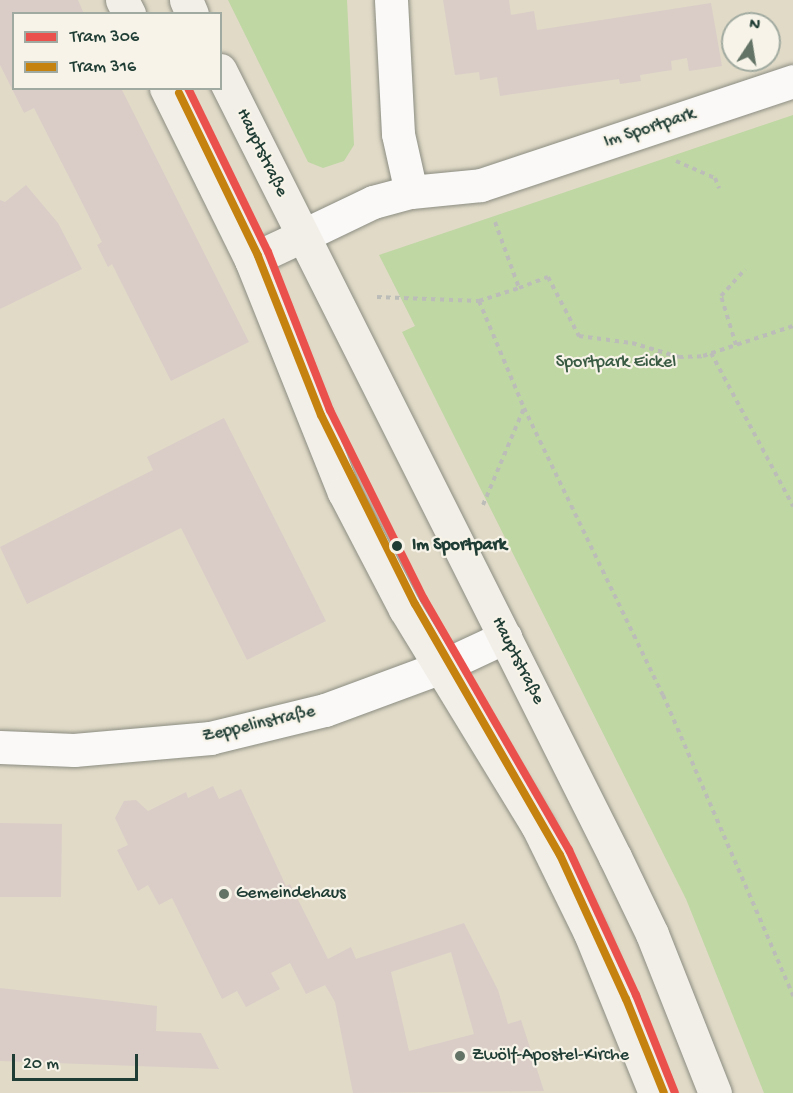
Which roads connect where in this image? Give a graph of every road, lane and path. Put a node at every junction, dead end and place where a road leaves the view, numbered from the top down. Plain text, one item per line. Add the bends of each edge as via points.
1 (391, 0) edge
2 (222, 73) edge
3 (793, 81) edge
4 (167, 90) edge
5 (670, 158) dead end
6 (481, 185) junction
7 (719, 188) dead end
8 (411, 192) junction
9 (302, 236) junction
10 (250, 260) junction
11 (746, 269) dead end
12 (519, 288) junction
13 (373, 297) dead end
14 (479, 301) junction
15 (793, 326) edge
16 (736, 345) junction
17 (711, 353) junction
18 (524, 408) junction
19 (483, 506) dead end
20 (793, 506) edge
21 (505, 637) junction
22 (441, 667) junction
23 (0, 747) edge
24 (793, 996) edge
25 (655, 1093) edge
26 (716, 1093) edge

1 - 8 street via 398,134
2 - 9 street, Hauptstraße
3 - 6 street, Im Sportpark
4 - 10 street
5 - 7 path via 715,178
6 - 8 street, Im Sportpark
6 - 12 path
8 - 9 street, Im Sportpark via 373,202
9 - 10 street
9 - 21 street, Hauptstraße via 414,449
10 - 22 street via 344,492 405,609
11 - 16 path via 721,296
12 - 14 path
12 - 17 path via 548,277 579,336 632,343 679,357
13 - 14 path
14 - 18 path
15 - 16 path
16 - 17 path
17 - 20 path
18 - 19 path
18 - 24 path via 663,695
21 - 22 street, Zeppelinstraße
21 - 26 street, Hauptstraße via 652,934
22 - 23 street, Zeppelinstraße via 325,710 210,738 74,750
22 - 25 street via 537,825 590,933

